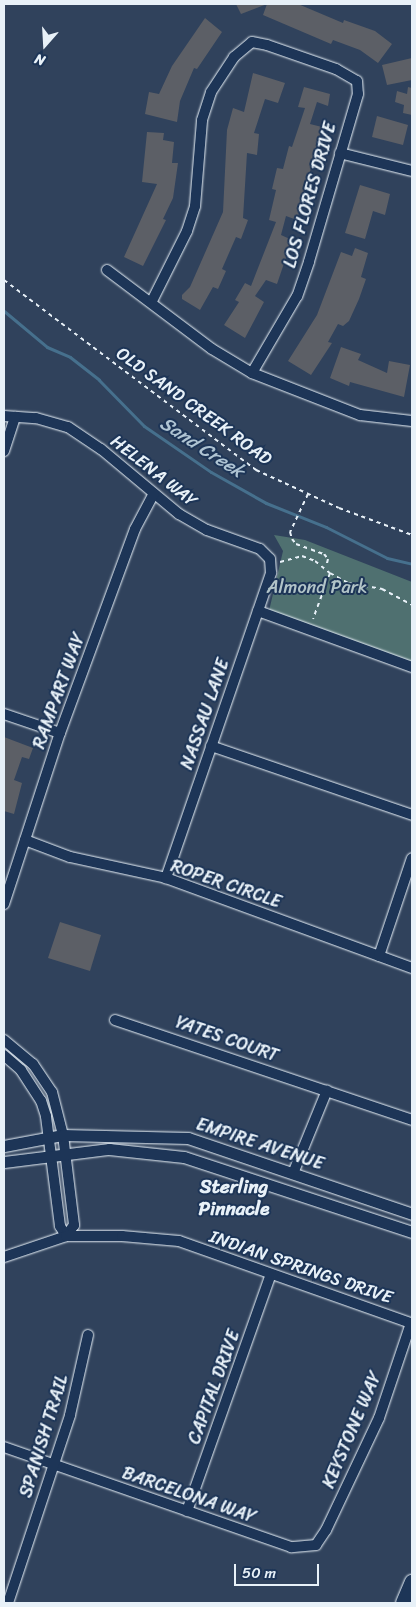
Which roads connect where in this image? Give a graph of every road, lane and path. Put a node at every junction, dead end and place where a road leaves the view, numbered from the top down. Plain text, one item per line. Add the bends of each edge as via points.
1 (340, 153) junction
2 (412, 170) edge
3 (107, 270) dead end
4 (4, 280) edge
5 (152, 301) junction
6 (252, 373) junction
7 (9, 417) edge
8 (412, 421) edge
9 (4, 451) edge
10 (154, 494) junction
11 (308, 494) junction
12 (412, 535) edge
13 (270, 562) junction
14 (326, 568) junction
15 (330, 573) junction
16 (412, 605) edge
17 (258, 612) junction
18 (305, 618) dead end
19 (412, 667) edge
20 (4, 714) edge
21 (60, 733) junction
22 (211, 746) junction
23 (412, 816) edge
24 (25, 840) junction
25 (412, 858) edge
26 (166, 878) junction
27 (4, 904) edge
28 (379, 956) junction
29 (412, 968) edge
30 (116, 1020) dead end
31 (4, 1040) edge
32 (4, 1055) edge
33 (327, 1090) junction
34 (412, 1120) edge
35 (63, 1135) junction
36 (48, 1136) junction
37 (4, 1146) edge
38 (66, 1153) junction
39 (51, 1154) junction
40 (4, 1162) edge
41 (294, 1171) junction
42 (412, 1214) edge
43 (412, 1232) edge
44 (66, 1236) junction
45 (4, 1257) edge
46 (272, 1274) junction
47 (411, 1323) edge
48 (88, 1335) dead end
49 (4, 1447) edge
50 (53, 1464) junction
51 (187, 1511) junction
52 (316, 1545) joint
53 (412, 1582) edge
54 (9, 1601) edge
55 (403, 1603) edge

1 - 2 street
1 - 5 street, LOS FLORES DRIVE via 358,94 357,82 336,69 252,42 234,57 211,92 202,120 195,206
1 - 6 street, LOS FLORES DRIVE via 297,296
3 - 5 street
4 - 11 path, OLD SAND CREEK ROAD via 256,470
5 - 6 street via 212,349
6 - 8 street via 360,415
7 - 9 street
7 - 10 street, HELENA WAY via 36,418 68,427 101,449
10 - 13 street, HELENA WAY via 207,530 260,549
10 - 21 street, RAMPART WAY via 135,529
11 - 12 path, OLD SAND CREEK ROAD
11 - 14 path via 290,532 296,544 324,554 328,559
13 - 14 path via 302,556
13 - 17 street, NASSAU LANE
14 - 15 path
15 - 16 path via 348,583 382,589
15 - 18 path via 313,620
17 - 19 street
17 - 22 street, NASSAU LANE
20 - 21 street
21 - 24 street, RAMPART WAY
22 - 23 street
22 - 26 street, NASSAU LANE
24 - 26 street, ROPER CIRCLE via 108,867
24 - 27 street, RAMPART WAY
25 - 28 street
26 - 28 street, ROPER CIRCLE
28 - 29 street, ROPER CIRCLE
30 - 33 street, YATES COURT
31 - 35 street via 33,1064 52,1092
32 - 36 street via 33,1086 46,1116
33 - 34 street
33 - 41 street
35 - 36 street, EMPIRE AVENUE
35 - 38 street
35 - 41 street, EMPIRE AVENUE via 188,1138
36 - 37 street, EMPIRE AVENUE
36 - 39 street
38 - 39 street, EMPIRE AVENUE
38 - 43 street, EMPIRE AVENUE via 138,1150 184,1157
38 - 44 street via 74,1225
39 - 40 street, EMPIRE AVENUE
39 - 44 street via 60,1226
41 - 42 street, EMPIRE AVENUE
44 - 45 street, INDIAN SPRINGS DRIVE
44 - 46 street, INDIAN SPRINGS DRIVE via 179,1241
46 - 47 street, INDIAN SPRINGS DRIVE
46 - 51 street, CAPITAL DRIVE
47 - 52 street, KEYSTONE WAY via 379,1418
48 - 50 street, SPANISH TRAIL via 70,1415
49 - 50 street, BARCELONA WAY
50 - 51 street, BARCELONA WAY
50 - 54 street, SPANISH TRAIL
51 - 52 street, BARCELONA WAY via 291,1548
53 - 55 main road

